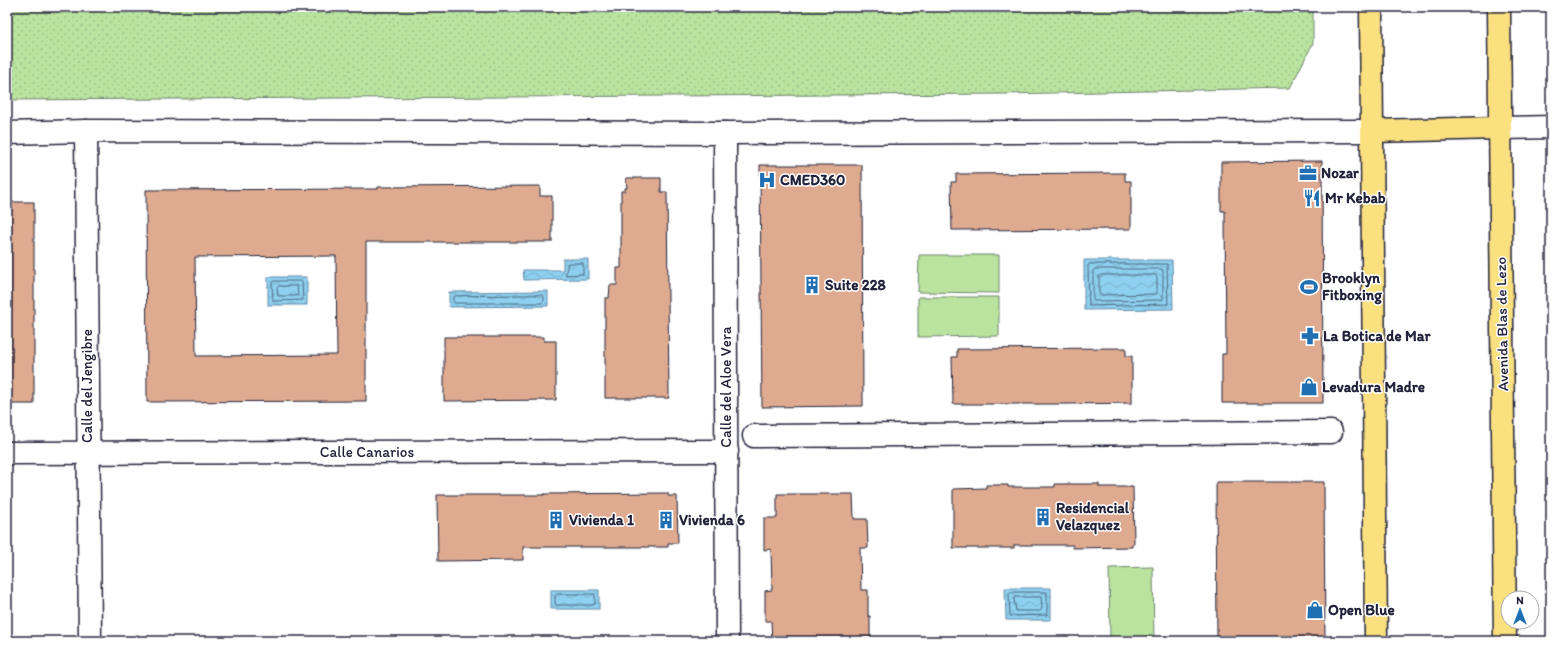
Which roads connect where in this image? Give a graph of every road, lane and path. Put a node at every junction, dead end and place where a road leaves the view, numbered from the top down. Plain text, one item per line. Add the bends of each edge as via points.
1 (1371, 7) edge
2 (1499, 7) edge
3 (1551, 127) edge
4 (1500, 128) junction
5 (86, 131) junction
6 (1372, 131) junction
7 (7, 133) edge
8 (725, 133) junction
9 (1330, 432) dead end
10 (754, 436) dead end
11 (727, 451) junction
12 (88, 452) junction
13 (7, 453) edge
14 (90, 641) edge
15 (727, 641) edge
16 (1376, 641) edge
17 (1505, 641) edge

1 - 6 main road
2 - 4 main road, Avenida Blas de Lezo
3 - 4 street
4 - 6 main road
4 - 17 main road, Avenida Blas de Lezo
5 - 7 street
5 - 8 street
5 - 12 street, Calle del Jengibre
6 - 8 street
6 - 16 main road
8 - 11 street, Calle del Aloe Vera
9 - 10 street
11 - 12 street, Calle Canarios
11 - 15 street, Calle del Aloe Vera
12 - 13 street, Calle Canarios
12 - 14 street, Calle del Jengibre

